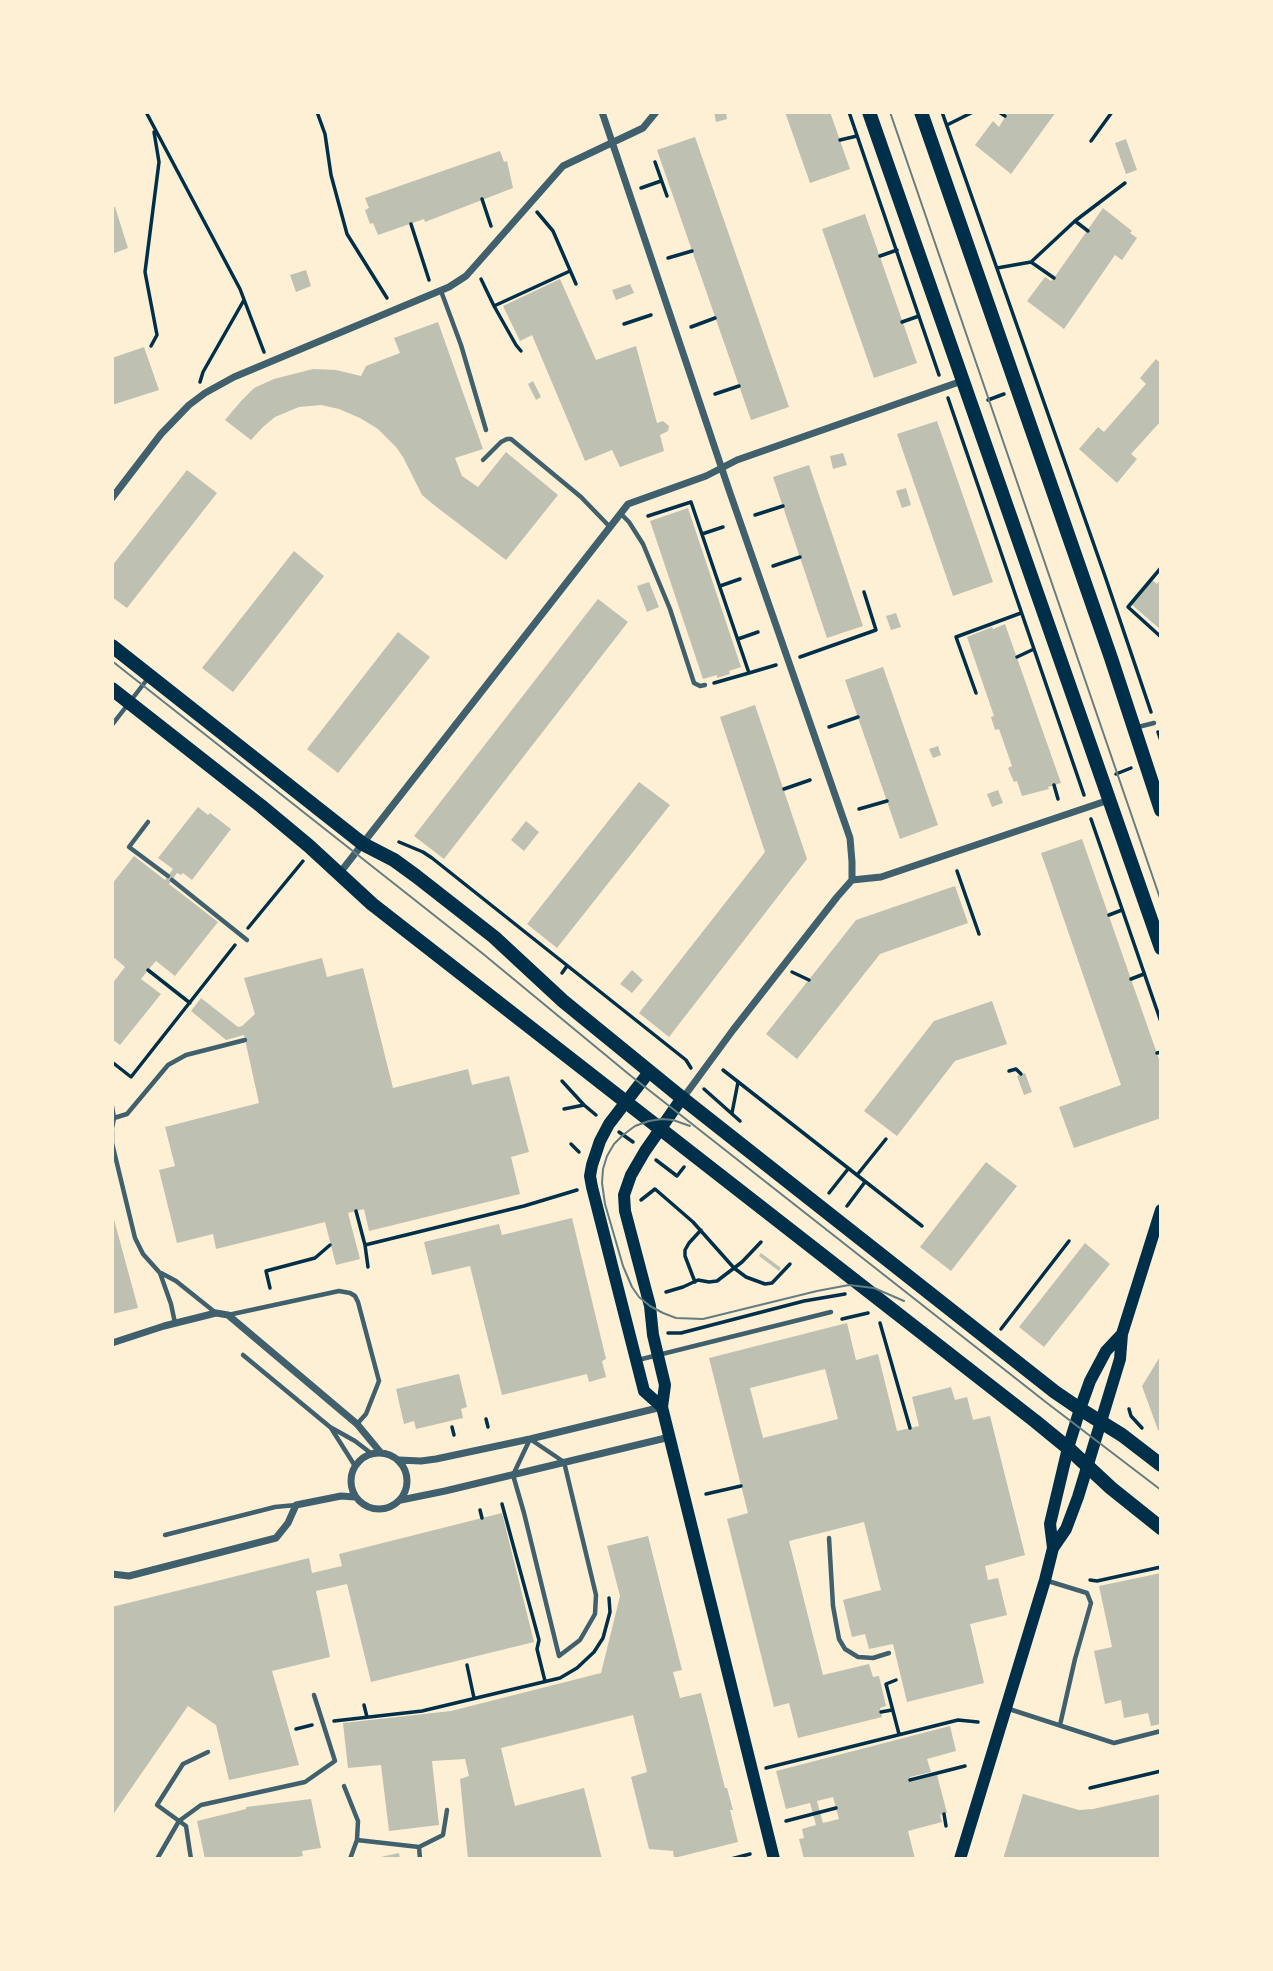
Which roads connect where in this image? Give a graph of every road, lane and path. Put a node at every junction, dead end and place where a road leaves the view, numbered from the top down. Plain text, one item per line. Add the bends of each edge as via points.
1 (146, 112) edge
2 (317, 112) edge
3 (602, 112) edge
4 (656, 112) edge
5 (849, 112) edge
6 (869, 112) edge
7 (921, 112) edge
8 (942, 112) edge
9 (974, 112) edge
10 (999, 112) edge
11 (1111, 112) edge
12 (1005, 116) dead end
13 (947, 125) junction
14 (153, 127) junction
15 (857, 136) junction
16 (840, 140) dead end
17 (1091, 141) dead end
18 (612, 142) junction
19 (655, 162) dead end
20 (661, 181) junction
21 (1125, 183) dead end
22 (629, 192) junction
23 (667, 196) dead end
24 (482, 199) dead end
25 (535, 211) dead end
26 (1075, 222) junction
27 (411, 224) dead end
28 (491, 226) dead end
29 (1088, 231) dead end
30 (897, 250) junction
31 (692, 251) dead end
32 (880, 256) dead end
33 (668, 258) dead end
34 (1031, 262) junction
35 (997, 268) junction
36 (570, 271) junction
37 (478, 273) dead end
38 (1055, 278) dead end
39 (429, 280) dead end
40 (576, 284) dead end
41 (441, 291) junction
42 (387, 298) dead end
43 (244, 300) junction
44 (494, 306) junction
45 (652, 315) dead end
46 (919, 316) junction
47 (715, 318) dead end
48 (902, 322) dead end
49 (624, 324) dead end
50 (691, 327) dead end
51 (151, 346) dead end
52 (521, 351) dead end
53 (265, 353) dead end
54 (962, 382) junction
55 (1037, 383) junction
56 (199, 384) dead end
57 (739, 386) dead end
58 (944, 387) junction
59 (1017, 390) junction
60 (715, 394) dead end
61 (971, 405) junction
62 (953, 411) junction
63 (486, 430) dead end
64 (483, 460) dead end
65 (722, 468) junction
66 (112, 498) edge
67 (783, 506) dead end
68 (621, 514) junction
69 (755, 515) dead end
70 (648, 516) dead end
71 (610, 527) junction
72 (723, 527) dead end
73 (702, 534) junction
74 (800, 557) dead end
75 (773, 566) dead end
76 (1160, 569) edge
77 (740, 579) dead end
78 (720, 586) junction
79 (864, 592) dead end
80 (1021, 613) junction
81 (758, 632) dead end
82 (1161, 637) edge
83 (738, 639) junction
84 (112, 646) edge
85 (1034, 649) junction
86 (804, 656) dead end
87 (1017, 657) dead end
88 (770, 666) dead end
89 (749, 673) junction
90 (150, 676) junction
91 (705, 685) joint
92 (112, 689) edge
93 (976, 693) dead end
94 (129, 703) junction
95 (858, 718) dead end
96 (1154, 723) joint
97 (112, 725) edge
98 (830, 727) dead end
99 (1134, 729) junction
100 (1133, 768) dead end
101 (1113, 775) dead end
102 (810, 780) dead end
103 (1054, 785) dead end
104 (784, 789) dead end
105 (1058, 799) dead end
106 (1109, 800) junction
107 (887, 801) dead end
108 (1087, 807) junction
109 (859, 809) dead end
110 (1161, 810) edge
111 (148, 822) dead end
112 (373, 831) junction
113 (363, 844) junction
114 (305, 859) dead end
115 (957, 870) dead end
116 (339, 874) junction
117 (852, 880) junction
118 (1122, 911) junction
119 (1109, 915) dead end
120 (245, 932) dead end
121 (979, 934) dead end
122 (247, 940) dead end
123 (237, 943) dead end
124 (1161, 948) edge
125 (568, 966) junction
126 (148, 970) dead end
127 (562, 973) dead end
128 (1144, 974) junction
129 (798, 975) dead end
130 (1131, 979) dead end
131 (809, 980) dead end
132 (190, 1003) junction
133 (1161, 1022) edge
134 (245, 1040) dead end
135 (112, 1062) edge
136 (723, 1070) dead end
137 (649, 1072) junction
138 (1009, 1072) dead end
139 (1021, 1074) dead end
140 (697, 1077) junction
141 (738, 1082) junction
142 (682, 1098) junction
143 (625, 1103) junction
144 (584, 1105) dead end
145 (112, 1106) edge
146 (565, 1109) dead end
147 (732, 1113) junction
148 (114, 1118) junction
149 (745, 1126) dead end
150 (112, 1129) edge
151 (660, 1129) junction
152 (886, 1139) dead end
153 (848, 1168) junction
154 (669, 1170) dead end
155 (857, 1175) junction
156 (677, 1176) dead end
157 (866, 1181) junction
158 (592, 1187) junction
159 (655, 1189) dead end
160 (830, 1196) dead end
161 (839, 1203) dead end
162 (1161, 1210) edge
163 (356, 1211) dead end
164 (922, 1226) dead end
165 (701, 1230) junction
166 (1069, 1241) dead end
167 (761, 1242) dead end
168 (330, 1245) dead end
169 (365, 1245) junction
170 (790, 1264) dead end
171 (368, 1267) dead end
172 (734, 1268) junction
173 (160, 1273) junction
174 (695, 1282) junction
175 (270, 1288) dead end
176 (666, 1292) dead end
177 (847, 1294) dead end
178 (831, 1312) dead end
179 (216, 1313) junction
180 (228, 1315) junction
181 (879, 1317) dead end
182 (175, 1323) junction
183 (1001, 1329) dead end
184 (666, 1334) dead end
185 (1122, 1334) junction
186 (112, 1343) edge
187 (657, 1354) junction
188 (243, 1355) dead end
189 (636, 1360) junction
190 (662, 1407) junction
191 (1080, 1409) junction
192 (486, 1419) dead end
193 (1101, 1422) junction
194 (358, 1424) junction
195 (330, 1427) junction
196 (452, 1427) dead end
197 (488, 1427) dead end
198 (910, 1428) dead end
199 (454, 1434) dead end
200 (670, 1437) junction
201 (530, 1439) junction
202 (1068, 1448) junction
203 (381, 1453) junction
204 (372, 1454) junction
205 (399, 1460) junction
206 (564, 1462) junction
207 (1161, 1465) edge
208 (355, 1466) junction
209 (1087, 1466) junction
210 (513, 1475) junction
211 (741, 1486) dead end
212 (706, 1494) dead end
213 (355, 1497) junction
214 (401, 1500) junction
215 (502, 1504) dead end
216 (296, 1505) junction
217 (480, 1510) dead end
218 (482, 1518) dead end
219 (1161, 1528) edge
220 (165, 1535) dead end
221 (829, 1538) dead end
222 (1053, 1548) junction
223 (1161, 1567) edge
224 (112, 1574) edge
225 (1045, 1580) junction
226 (1105, 1580) dead end
227 (606, 1587) dead end
228 (888, 1653) dead end
229 (467, 1665) dead end
230 (896, 1680) dead end
231 (545, 1681) junction
232 (314, 1695) dead end
233 (474, 1698) junction
234 (364, 1705) dead end
235 (1006, 1708) junction
236 (892, 1710) junction
237 (881, 1712) dead end
238 (367, 1718) junction
239 (978, 1722) dead end
240 (322, 1724) junction
241 (1060, 1726) junction
242 (296, 1729) dead end
243 (1161, 1731) edge
244 (900, 1734) junction
245 (208, 1752) dead end
246 (772, 1766) dead end
247 (965, 1766) dead end
248 (1161, 1771) edge
249 (910, 1780) dead end
250 (344, 1786) dead end
251 (1090, 1788) dead end
252 (836, 1808) dead end
253 (447, 1810) dead end
254 (943, 1814) dead end
255 (179, 1821) junction
256 (786, 1821) dead end
257 (946, 1826) dead end
258 (357, 1840) junction
259 (419, 1847) junction
260 (750, 1854) dead end
261 (157, 1859) edge
262 (191, 1859) edge
263 (350, 1859) edge
264 (420, 1859) edge
265 (731, 1859) edge
266 (774, 1859) edge
267 (960, 1859) edge

1 - 14 path
2 - 42 path via 346,233
3 - 18 street
4 - 18 street via 643,128
5 - 15 path
6 - 54 main road
7 - 59 main road
8 - 13 path
9 - 13 path
10 - 12 path
11 - 17 path
13 - 35 path
14 - 43 path
14 - 51 path via 159,162 145,272 157,335
15 - 16 path
15 - 30 path
18 - 22 street
18 - 41 street via 563,166 466,276
19 - 20 path
20 - 22 path
20 - 23 path
21 - 26 path
22 - 65 street
24 - 28 path
25 - 36 path via 553,231
26 - 29 path
26 - 34 path
27 - 39 path
30 - 32 path
30 - 46 path
31 - 33 path
34 - 35 path
34 - 38 path
35 - 55 path
36 - 40 path
36 - 44 path
37 - 44 path
41 - 63 lane
41 - 66 street via 205,393 161,435
43 - 53 path
43 - 56 path
44 - 52 path
45 - 49 path
46 - 48 path
46 - 58 path
47 - 50 path
54 - 58 street
54 - 61 main road
55 - 59 path
55 - 96 path
57 - 60 path
58 - 62 path
58 - 65 street
59 - 61 path
59 - 99 main road
61 - 62 path
61 - 106 main road
62 - 80 path
64 - 71 lane via 511,439
65 - 68 street via 628,504
65 - 117 street via 850,838
67 - 69 path
68 - 71 street
68 - 91 lane via 643,544 694,683
70 - 73 path via 691,502
71 - 112 street
72 - 73 path
73 - 78 path
74 - 75 path
76 - 82 path via 1128,607
77 - 78 path
78 - 83 path
79 - 86 path via 876,630
80 - 85 path
80 - 93 path via 956,637
81 - 83 path
83 - 89 path
84 - 90 main road
85 - 87 path
85 - 108 path
88 - 89 path
89 - 91 path
90 - 94 lane
90 - 113 main road
92 - 94 main road
94 - 97 lane
94 - 116 main road
95 - 98 path
96 - 99 lane
99 - 110 main road
100 - 101 path
102 - 104 path
103 - 105 path
106 - 108 street
106 - 124 main road
107 - 109 path
108 - 117 street via 881,877
108 - 118 path
111 - 122 lane via 129,847
112 - 113 street
112 - 125 path via 432,858
113 - 116 street
113 - 137 main road via 405,868 494,937
114 - 120 path
115 - 121 path
116 - 143 main road
117 - 140 street
118 - 119 path
118 - 128 path
123 - 132 path
125 - 127 path
125 - 140 path via 686,1060
126 - 132 path
128 - 130 path
128 - 133 path
129 - 131 path
132 - 135 path via 131,1077
134 - 148 lane via 186,1055 168,1065 127,1114
136 - 141 path
137 - 142 main road
137 - 143 main road
138 - 139 path via 1016,1069
140 - 142 street
140 - 147 path
141 - 147 path
141 - 153 path
142 - 151 main road
142 - 191 main road
143 - 151 main road
143 - 158 main road via 600,1141 592,1165
144 - 146 path
145 - 148 lane
147 - 149 path
148 - 150 lane
150 - 173 lane via 135,1238
151 - 187 main road via 624,1195
151 - 202 main road
152 - 155 path
153 - 155 path
153 - 160 path
154 - 156 path
155 - 157 path
157 - 161 path via 845,1208
157 - 164 path
158 - 169 path
158 - 189 main road
159 - 165 path
162 - 185 main road
163 - 169 path
165 - 172 path
165 - 174 path via 685,1250
166 - 183 path
167 - 172 path
168 - 175 path via 316,1258 266,1270
169 - 171 path
170 - 172 path via 776,1280 765,1284
172 - 174 path via 717,1280
173 - 179 lane
173 - 182 lane
174 - 176 path
177 - 184 path
178 - 187 lane
179 - 180 street
179 - 182 street
180 - 194 street
180 - 194 lane via 339,1290 355,1296 379,1381
181 - 198 path
182 - 186 street
185 - 191 main road via 1106,1351
185 - 193 main road via 1120,1359
187 - 189 lane
187 - 190 main road via 665,1385
188 - 195 lane
189 - 190 main road via 644,1391
190 - 200 main road
190 - 201 street
191 - 193 main road
191 - 202 main road
192 - 197 path
193 - 207 main road
193 - 209 main road
194 - 203 street
195 - 204 lane
195 - 208 lane
196 - 199 path
200 - 206 street
200 - 266 main road
201 - 205 street via 436,1459
201 - 206 lane
201 - 210 lane
202 - 209 main road
202 - 222 main road via 1050,1524
203 - 204 street
203 - 205 street
204 - 208 street
205 - 214 street via 408,1479
206 - 210 street
206 - 210 lane via 596,1595 594,1614 580,1640 559,1656
208 - 213 street via 351,1482
209 - 219 main road
209 - 222 main road via 1066,1529
210 - 214 street
211 - 212 path
213 - 214 street via 378,1509
213 - 216 street
215 - 231 path via 539,1640
216 - 220 lane
216 - 224 street via 276,1538 129,1576
217 - 218 path
221 - 228 lane via 839,1639 858,1657
222 - 225 main road
223 - 226 path
225 - 235 main road
225 - 241 lane via 1087,1593 1091,1603
227 - 231 path via 610,1612 594,1652 577,1668
229 - 233 path
230 - 236 path via 886,1684
231 - 233 path
232 - 240 lane
233 - 238 path
234 - 238 path
235 - 241 lane
235 - 267 main road
236 - 237 path
236 - 244 path
238 - 240 path
239 - 244 path via 958,1720
240 - 242 path
240 - 255 lane via 335,1761 315,1775 304,1782 201,1805
241 - 243 lane via 1114,1743
244 - 246 path
245 - 255 lane via 183,1764 157,1805
247 - 249 path
248 - 251 path
250 - 258 lane via 358,1821
252 - 256 path
253 - 259 lane via 443,1835
254 - 257 path
255 - 261 lane
255 - 262 lane via 186,1826
258 - 259 lane
258 - 263 lane
259 - 264 lane
260 - 265 path

